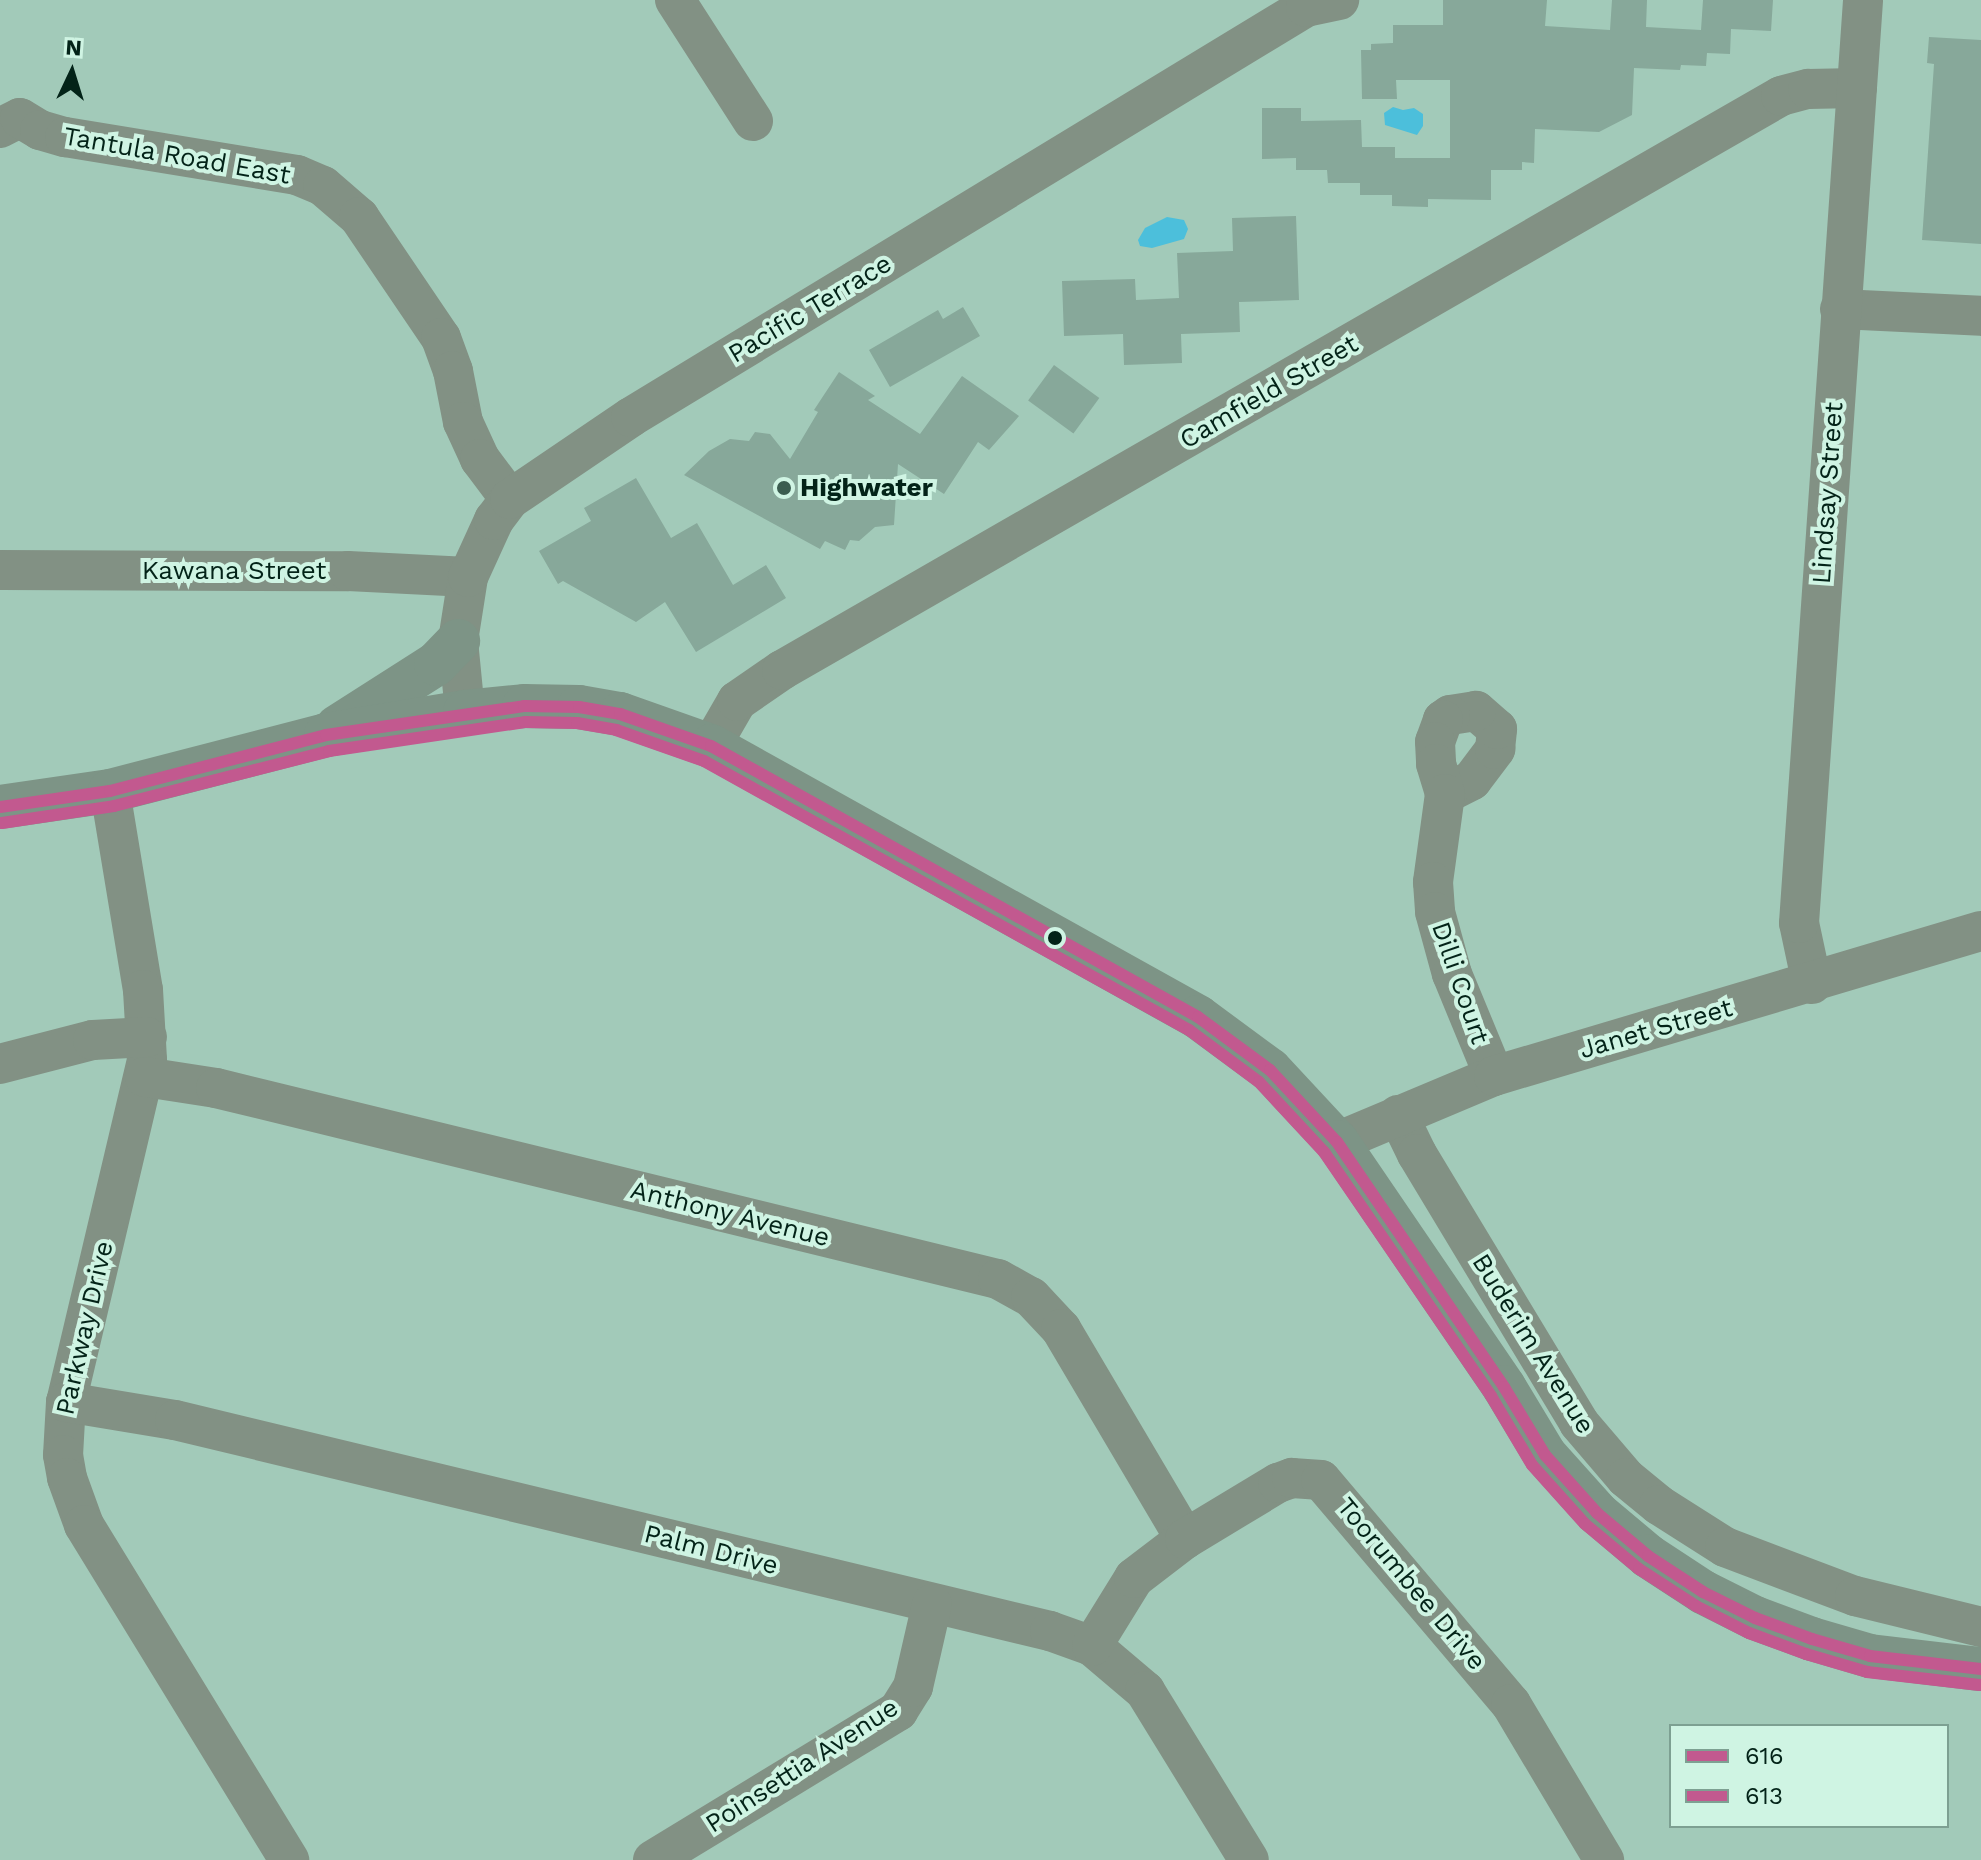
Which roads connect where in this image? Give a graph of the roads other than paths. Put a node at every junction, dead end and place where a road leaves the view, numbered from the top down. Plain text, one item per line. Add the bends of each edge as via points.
1 (675, 0) edge
2 (1863, 0) edge
3 (1319, 2) edge
4 (1857, 88) junction
5 (7, 114) edge
6 (753, 121) dead end
7 (1840, 309) junction
8 (1981, 316) edge
9 (510, 499) junction
10 (0, 570) edge
11 (468, 577) junction
12 (458, 641) junction
13 (465, 712) junction
14 (326, 735) junction
15 (711, 746) junction
16 (110, 791) junction
17 (1445, 794) dead end
18 (0, 807) edge
19 (1981, 931) edge
20 (1812, 984) junction
21 (147, 1037) junction
22 (0, 1064) edge
23 (1494, 1076) junction
24 (145, 1077) junction
25 (1398, 1115) junction
26 (1337, 1142) junction
27 (66, 1402) junction
28 (1185, 1539) junction
29 (932, 1604) junction
30 (1981, 1627) edge
31 (1092, 1646) junction
32 (1981, 1669) edge
33 (289, 1860) edge
34 (653, 1860) edge
35 (1249, 1860) edge
36 (1604, 1860) edge

1 - 6 street
2 - 4 street, Lindsay Street
3 - 9 street, Pacific Terrace via 631,417
4 - 7 street, Lindsay Street
4 - 15 street, Camfield Street via 1808,89 1781,96 772,676 737,701
5 - 9 street, Tantula Road East via 65,137 297,175 340,199 359,217 441,338 463,422 480,459
7 - 8 street
7 - 20 street, Lindsay Street via 1799,923
9 - 11 street, Pacific Terrace via 494,520
10 - 11 street, Kawana Street via 348,571
11 - 12 street, Pacific Terrace
12 - 13 street, Pacific Terrace
12 - 14 main road via 436,664
13 - 14 main road, Buderim Avenue
13 - 15 main road, Buderim Avenue via 579,707 620,714
14 - 16 main road, Buderim Avenue
15 - 26 main road, Buderim Avenue via 1198,1017 1270,1070
16 - 18 main road, Buderim Avenue
16 - 21 street, Parkway Drive
17 - 23 street, Dilli Court via 1434,856 1435,912 1452,974
19 - 20 street, Janet Street
20 - 23 street, Janet Street
21 - 22 street via 93,1040
21 - 24 street, Parkway Drive
23 - 25 street, Janet Street
24 - 27 street, Parkway Drive
24 - 28 street, Anthony Avenue via 216,1088 998,1279 1031,1297 1061,1329
25 - 26 street, Janet Street
25 - 30 street, Buderim Avenue via 1579,1423 1626,1478 1725,1547 1855,1596
26 - 32 main road, Buderim Avenue via 1545,1455 1597,1513 1648,1556 1703,1592 1812,1639 1870,1656
27 - 29 street, Palm Drive via 175,1420
27 - 33 street, Parkway Drive via 63,1455 84,1525
28 - 31 street, Toorumbee Drive via 1134,1578
28 - 36 street, Toorumbee Drive via 1292,1478 1309,1477 1329,1487 1511,1704
29 - 31 street, Palm Drive
29 - 34 street, Poinsettia Avenue via 913,1687 898,1711
31 - 35 street, Palm Drive via 1145,1691

